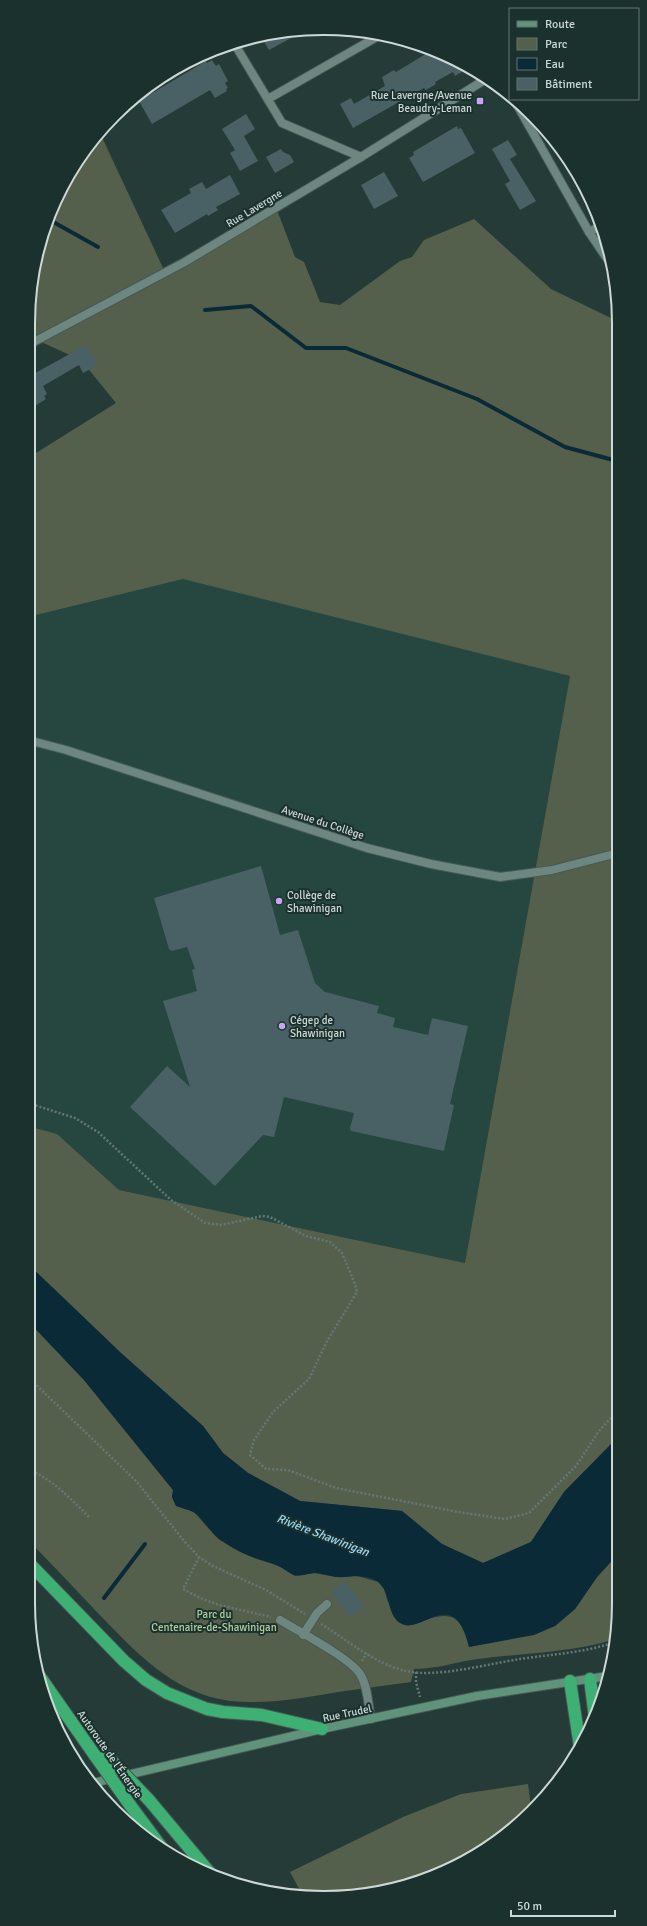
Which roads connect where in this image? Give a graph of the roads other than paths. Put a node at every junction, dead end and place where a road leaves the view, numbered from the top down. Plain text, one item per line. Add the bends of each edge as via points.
1 (372, 39) edge
2 (237, 48) edge
3 (481, 82) edge
4 (268, 99) junction
5 (523, 114) edge
6 (361, 156) junction
7 (596, 228) edge
8 (589, 232) junction
9 (603, 252) edge
10 (35, 340) edge
11 (35, 742) edge
12 (612, 855) edge
13 (35, 1569) edge
14 (327, 1604) dead end
15 (280, 1620) dead end
16 (303, 1635) junction
17 (602, 1677) edge
18 (590, 1679) junction
19 (570, 1681) junction
20 (48, 1689) edge
21 (593, 1705) edge
22 (371, 1719) junction
23 (322, 1729) junction
24 (578, 1737) edge
25 (101, 1756) junction
26 (98, 1782) edge
27 (151, 1833) edge
28 (203, 1864) edge

1 - 4 street
2 - 4 street
3 - 6 street, Rue Lavergne
4 - 6 street via 282,123
5 - 8 street
6 - 10 street, Rue Lavergne via 183,263
7 - 8 street
8 - 9 street
11 - 12 street, Avenue du Collège via 367,848 432,864 500,877 552,870
13 - 23 highway via 124,1661 146,1680 167,1693 207,1709 262,1715
14 - 16 street via 317,1613
15 - 16 street
16 - 22 street via 356,1669 365,1689
17 - 18 main road, Rue Trudel
18 - 19 main road, Rue Trudel
18 - 21 highway
19 - 22 main road, Rue Trudel via 504,1691
19 - 24 highway
20 - 25 highway, Autoroute de l'Énergie
22 - 23 main road, Rue Trudel
23 - 26 main road, Rue Trudel
25 - 27 highway, Autoroute de l'Énergie, bridge via 130,1805
25 - 28 highway, bridge via 149,1800

